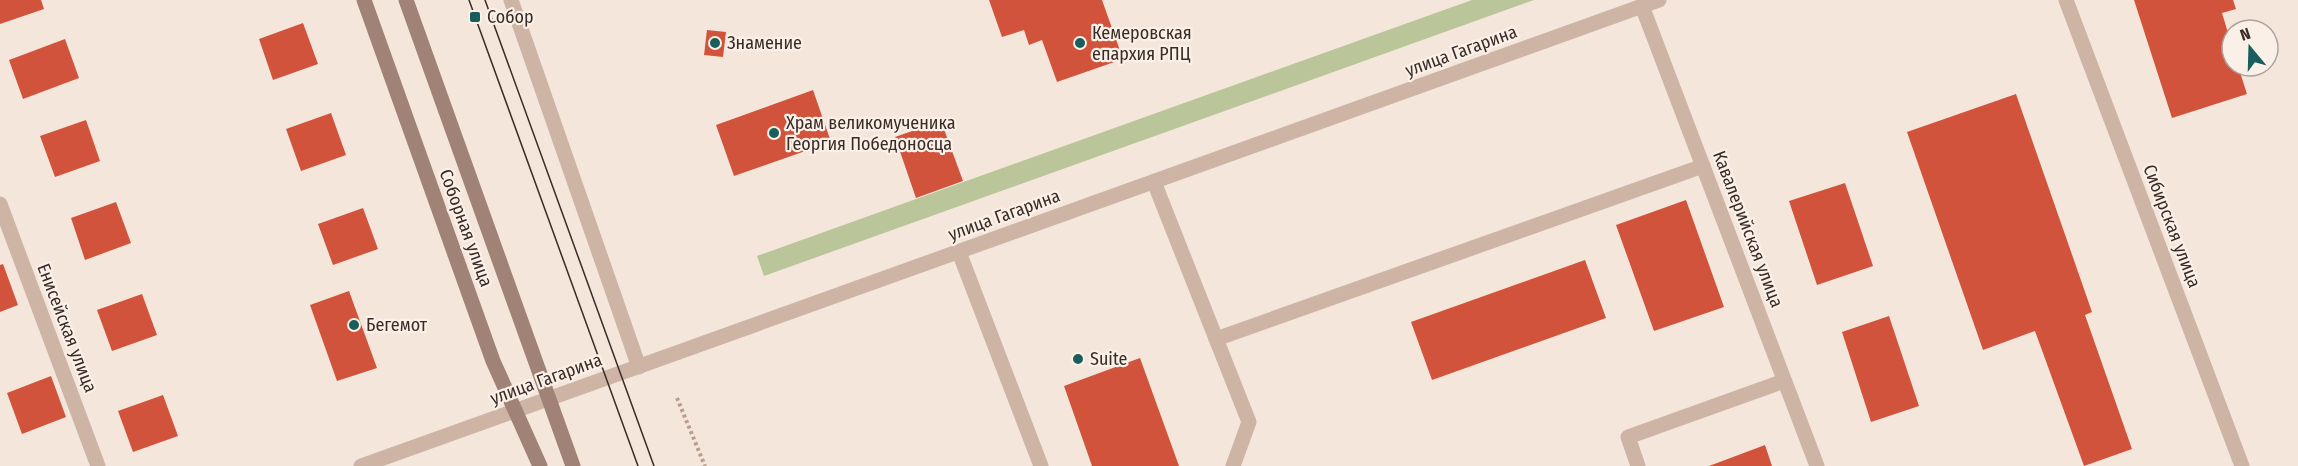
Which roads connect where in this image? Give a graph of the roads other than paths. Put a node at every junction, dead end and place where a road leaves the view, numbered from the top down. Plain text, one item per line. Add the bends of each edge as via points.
1 (364, 0) edge
2 (406, 0) edge
3 (511, 0) edge
4 (1659, 0) edge
5 (2066, 0) edge
6 (1641, 3) edge
7 (1703, 165) junction
8 (1154, 182) junction
9 (1, 210) edge
10 (959, 252) junction
11 (1216, 339) junction
12 (639, 367) junction
13 (1784, 381) junction
14 (548, 399) junction
15 (516, 411) junction
16 (98, 466) edge
17 (361, 466) edge
18 (540, 466) edge
19 (573, 466) edge
20 (1041, 466) edge
21 (1233, 466) edge
22 (1638, 466) edge
23 (1817, 466) edge
24 (2242, 466) edge

1 - 15 main road, Соборная улица via 493,361
2 - 14 main road, Соборная улица
3 - 12 street
4 - 6 street, улица Гагарина
5 - 24 street, Сибирская улица
6 - 7 street, Кавалерийская улица
6 - 8 street, улица Гагарина
7 - 11 street
7 - 13 street, Кавалерийская улица
8 - 10 street, улица Гагарина
8 - 11 street
9 - 16 street, Енисейская улица
10 - 12 street, улица Гагарина
10 - 20 street
11 - 21 street via 1249,422
12 - 14 street, улица Гагарина
13 - 22 street via 1628,436
13 - 23 street, Кавалерийская улица
14 - 15 street, улица Гагарина
14 - 19 main road, Соборная улица
15 - 17 street, улица Гагарина
15 - 18 main road, Соборная улица

